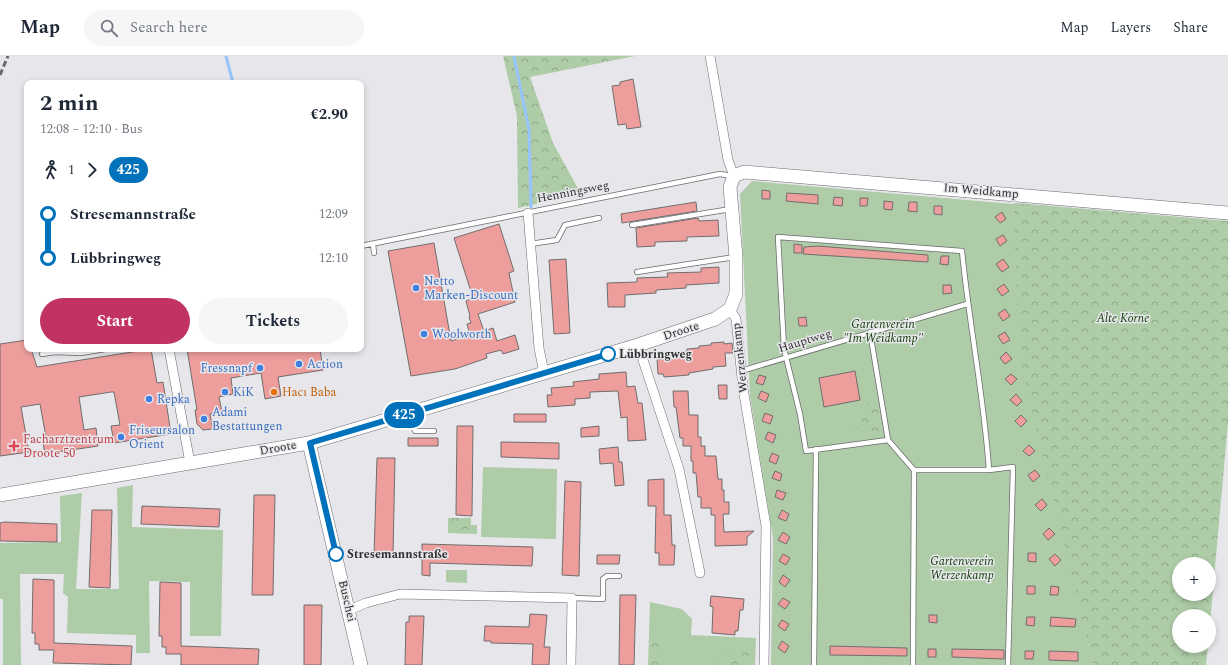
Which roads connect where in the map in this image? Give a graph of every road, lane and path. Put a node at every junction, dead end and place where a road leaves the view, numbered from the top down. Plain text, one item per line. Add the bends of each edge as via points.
1 (710, 56) edge
2 (734, 176) junction
3 (732, 208) junction
4 (528, 213) junction
5 (1228, 213) edge
6 (599, 218) dead end
7 (632, 225) dead end
8 (373, 244) junction
9 (530, 244) junction
10 (364, 246) edge
11 (374, 253) dead end
12 (736, 257) junction
13 (637, 272) dead end
14 (967, 304) junction
15 (730, 309) junction
16 (870, 332) junction
17 (638, 345) junction
18 (87, 352) edge
19 (170, 352) edge
20 (42, 354) dead end
21 (786, 357) junction
22 (741, 371) junction
23 (544, 373) junction
24 (409, 413) junction
25 (434, 431) dead end
26 (888, 440) junction
27 (310, 443) junction
28 (816, 450) junction
29 (190, 464) junction
30 (914, 470) junction
31 (990, 470) junction
32 (0, 495) edge
33 (700, 573) dead end
34 (620, 576) dead end
35 (572, 598) junction
36 (349, 610) junction
37 (361, 665) edge
38 (571, 665) edge
39 (764, 665) edge
40 (814, 665) edge
41 (913, 665) edge
42 (1008, 665) edge

1 - 2 street, Werzenkamp via 728,160
2 - 3 street, Werzenkamp via 730,187
2 - 4 lane, Henningsweg via 720,174
2 - 5 street, Im Weidkamp via 744,172 763,173
3 - 7 lane
3 - 12 street, Werzenkamp
4 - 8 lane
4 - 9 street, Henningsweg
6 - 9 lane via 565,225 557,240
8 - 10 lane
8 - 11 lane
9 - 23 street, Henningsweg via 539,348
12 - 13 lane
12 - 15 street, Werzenkamp via 736,294
14 - 16 lane, Hauptweg
14 - 21 lane via 962,251 778,237
14 - 31 lane via 985,417
15 - 17 street, Droote via 715,319
15 - 22 street, Werzenkamp via 736,319
16 - 21 lane, Hauptweg
16 - 26 lane
17 - 23 street, Droote
17 - 33 street via 679,469
18 - 20 lane
19 - 29 street
21 - 22 lane, Hauptweg
21 - 28 lane via 806,451
22 - 39 street, Werzenkamp via 766,526
23 - 24 street, Droote
24 - 25 lane via 415,431
24 - 27 street, Droote
26 - 28 lane
26 - 30 lane
27 - 29 street, Droote
27 - 36 street, Buschei
28 - 40 lane
29 - 32 street, Droote
30 - 31 lane
30 - 41 lane
31 - 42 lane via 1013,467
34 - 35 lane via 607,576 603,579 603,599
35 - 36 street via 400,594 366,602
35 - 38 street
36 - 37 street, Buschei

